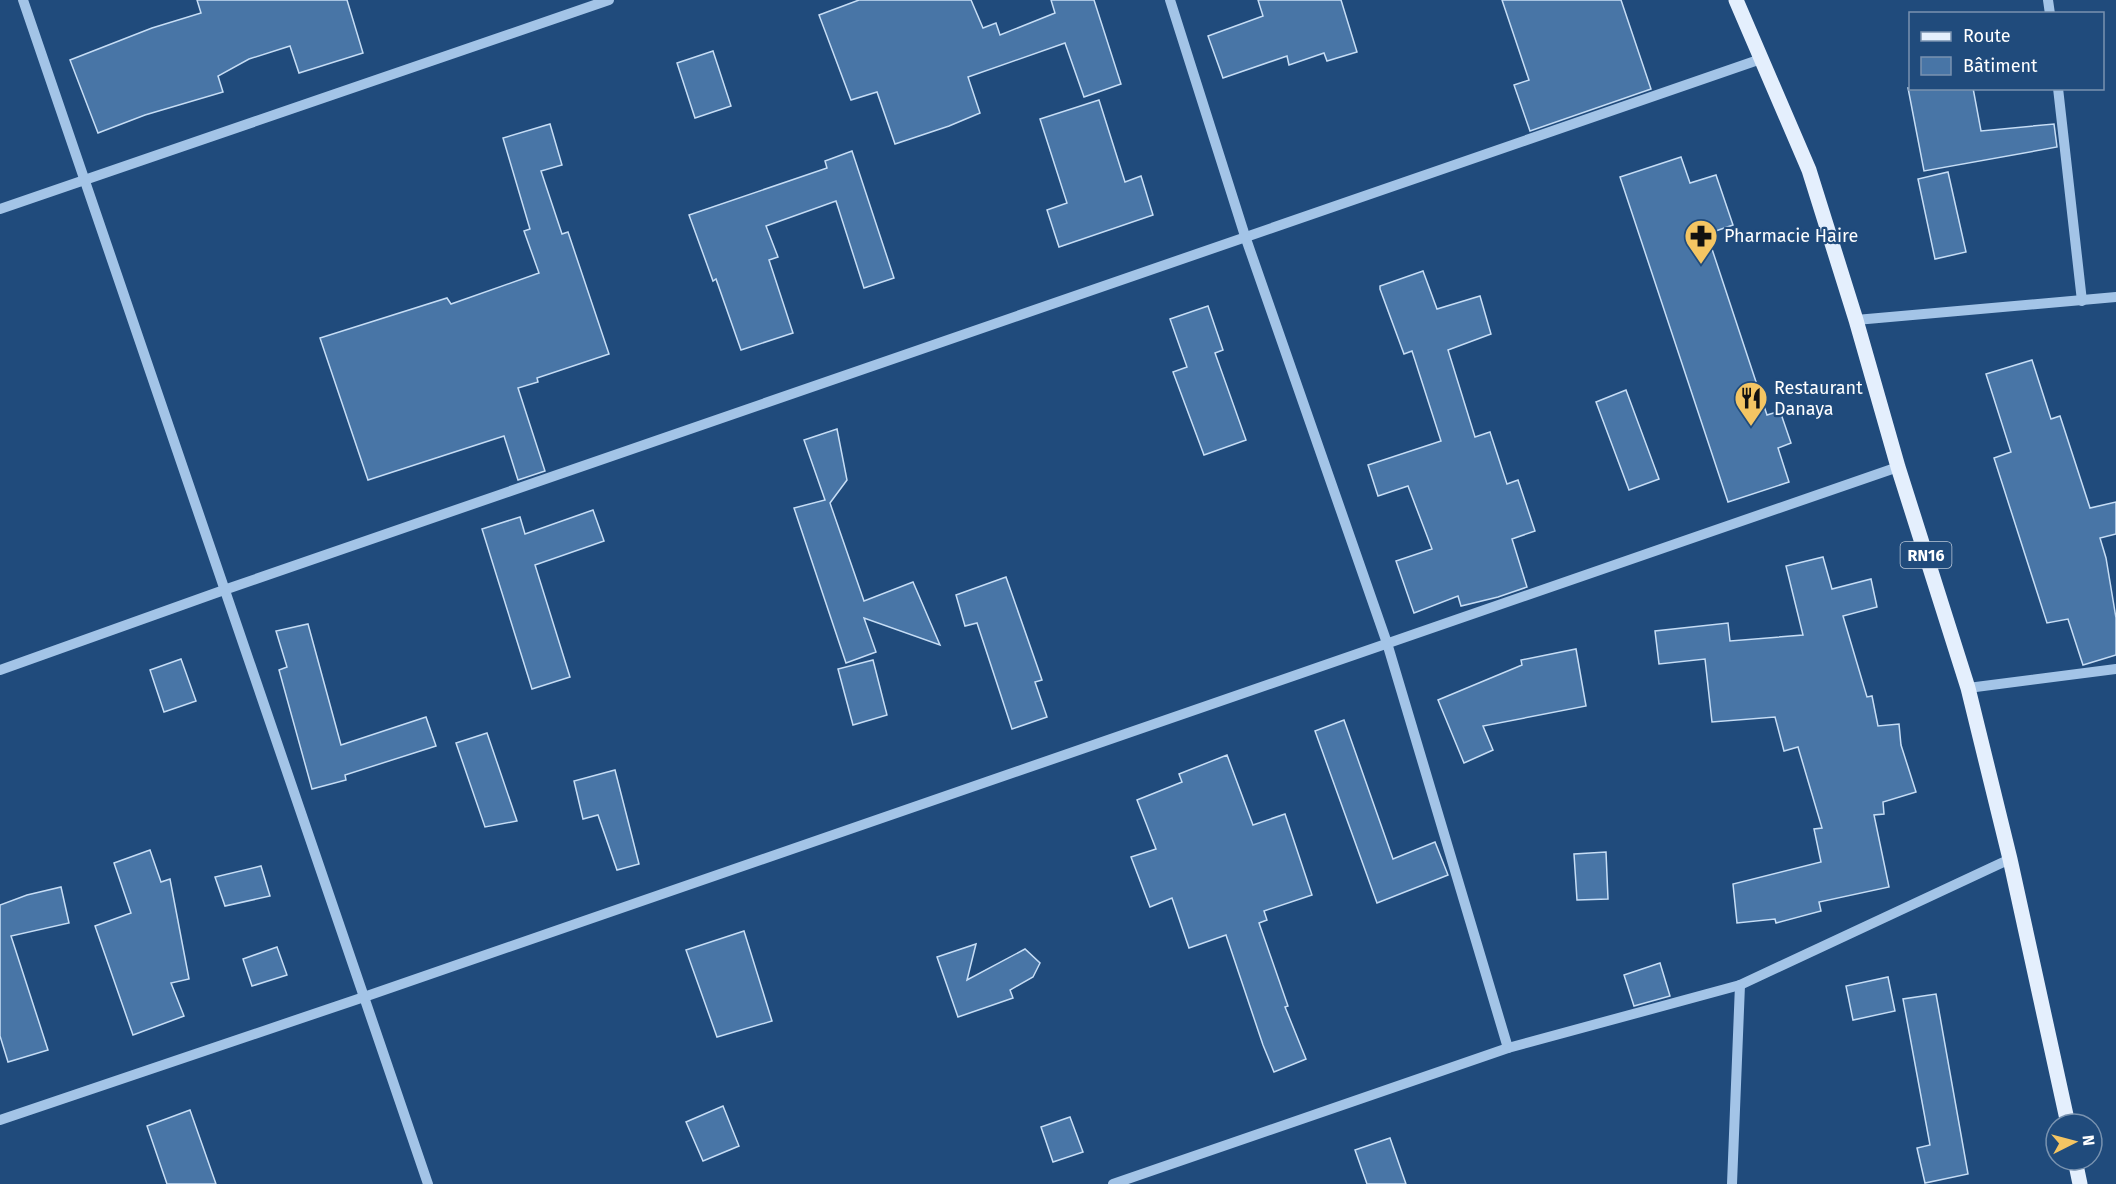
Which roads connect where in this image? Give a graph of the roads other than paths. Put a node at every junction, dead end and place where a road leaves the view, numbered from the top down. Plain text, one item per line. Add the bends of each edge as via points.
1 (23, 0) edge
2 (609, 0) edge
3 (1170, 0) edge
4 (1736, 0) edge
5 (1761, 59) junction
6 (2058, 90) edge
7 (84, 180) junction
8 (0, 209) edge
9 (1245, 236) junction
10 (2116, 297) edge
11 (2082, 301) junction
12 (1856, 320) junction
13 (1898, 467) junction
14 (224, 590) junction
15 (1387, 643) junction
16 (2116, 669) edge
17 (0, 670) edge
18 (1968, 688) junction
19 (2010, 859) junction
20 (1740, 985) junction
21 (364, 997) junction
22 (1508, 1048) junction
23 (2065, 1112) edge
24 (0, 1120) edge
25 (428, 1184) edge
26 (1113, 1184) edge
27 (1732, 1184) edge

1 - 7 street
2 - 7 street
3 - 9 street
4 - 5 main road, RN16
5 - 9 street
5 - 12 main road, RN16 via 1809,170
6 - 11 street
7 - 8 street
7 - 14 street
9 - 14 street
9 - 15 street
10 - 11 street
11 - 12 street
12 - 13 main road, RN16
13 - 15 street
13 - 18 main road, RN16
14 - 17 street
14 - 21 street
15 - 21 street
15 - 22 street
16 - 18 street
18 - 19 main road, RN16
19 - 20 street
19 - 23 main road, RN16
20 - 22 street
20 - 27 street
21 - 24 street
21 - 25 street
22 - 26 street

